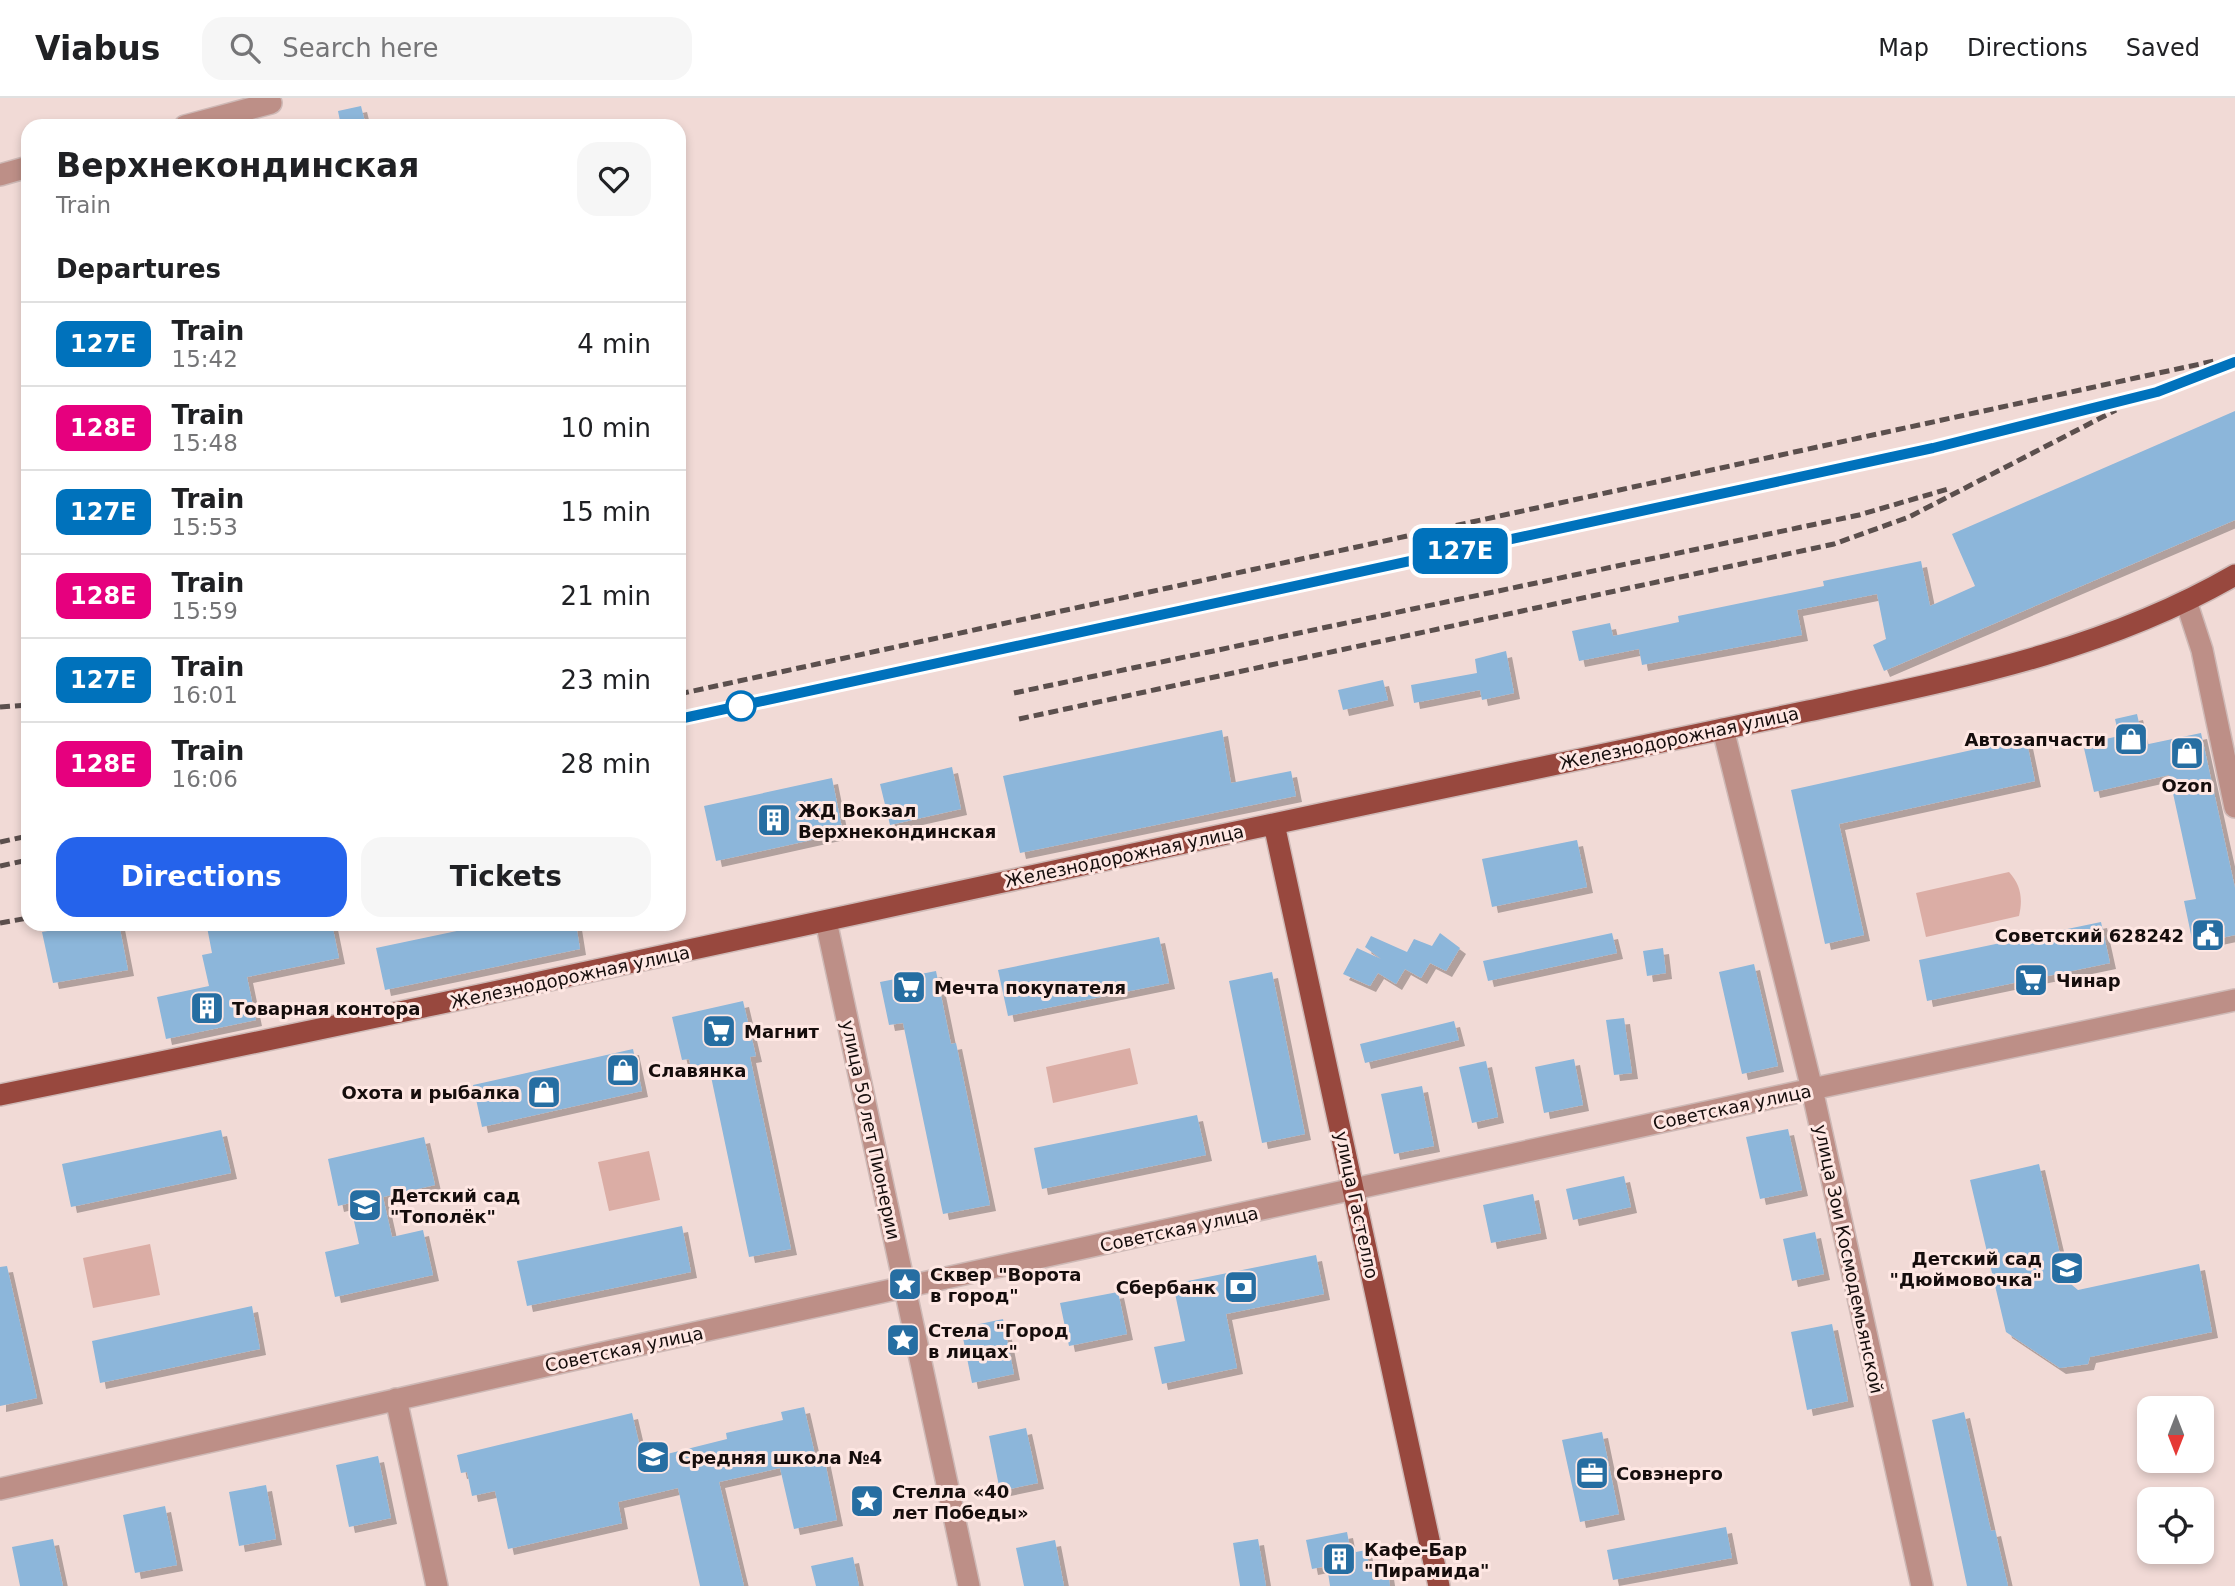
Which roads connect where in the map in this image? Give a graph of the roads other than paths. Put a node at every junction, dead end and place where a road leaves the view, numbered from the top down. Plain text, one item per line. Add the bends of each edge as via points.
1 (271, 103) dead end
2 (211, 119) edge
3 (21, 169) edge
4 (0, 175) edge
5 (2235, 575) edge
6 (2186, 601) junction
7 (1723, 729) junction
8 (2235, 807) edge
9 (1274, 824) junction
10 (825, 921) junction
11 (2235, 1000) edge
12 (1812, 1089) junction
13 (0, 1095) edge
14 (1354, 1191) junction
15 (905, 1287) junction
16 (396, 1399) junction
17 (0, 1489) edge
18 (437, 1586) edge
19 (969, 1586) edge
20 (1439, 1586) edge
21 (1922, 1586) edge

1 - 2 street
3 - 4 street
5 - 6 main road, Железнодорожная улица
6 - 7 main road, Железнодорожная улица via 2118,632 2040,658
6 - 8 street via 2202,650
7 - 9 main road, Железнодорожная улица
7 - 12 street, улица Зои Космодемьянской
9 - 10 main road, Железнодорожная улица
9 - 14 main road, улица Гастелло
10 - 13 main road, Железнодорожная улица via 374,1020
10 - 15 street, улица 50 лет Пионерии
11 - 12 street, Советская улица
12 - 14 street, Советская улица
12 - 21 street, улица Зои Космодемьянской
14 - 15 street, Советская улица
14 - 20 main road, улица Гастелло
15 - 16 street, Советская улица
15 - 19 street, улица 50 лет Пионерии
16 - 17 street, Советская улица
16 - 18 street

